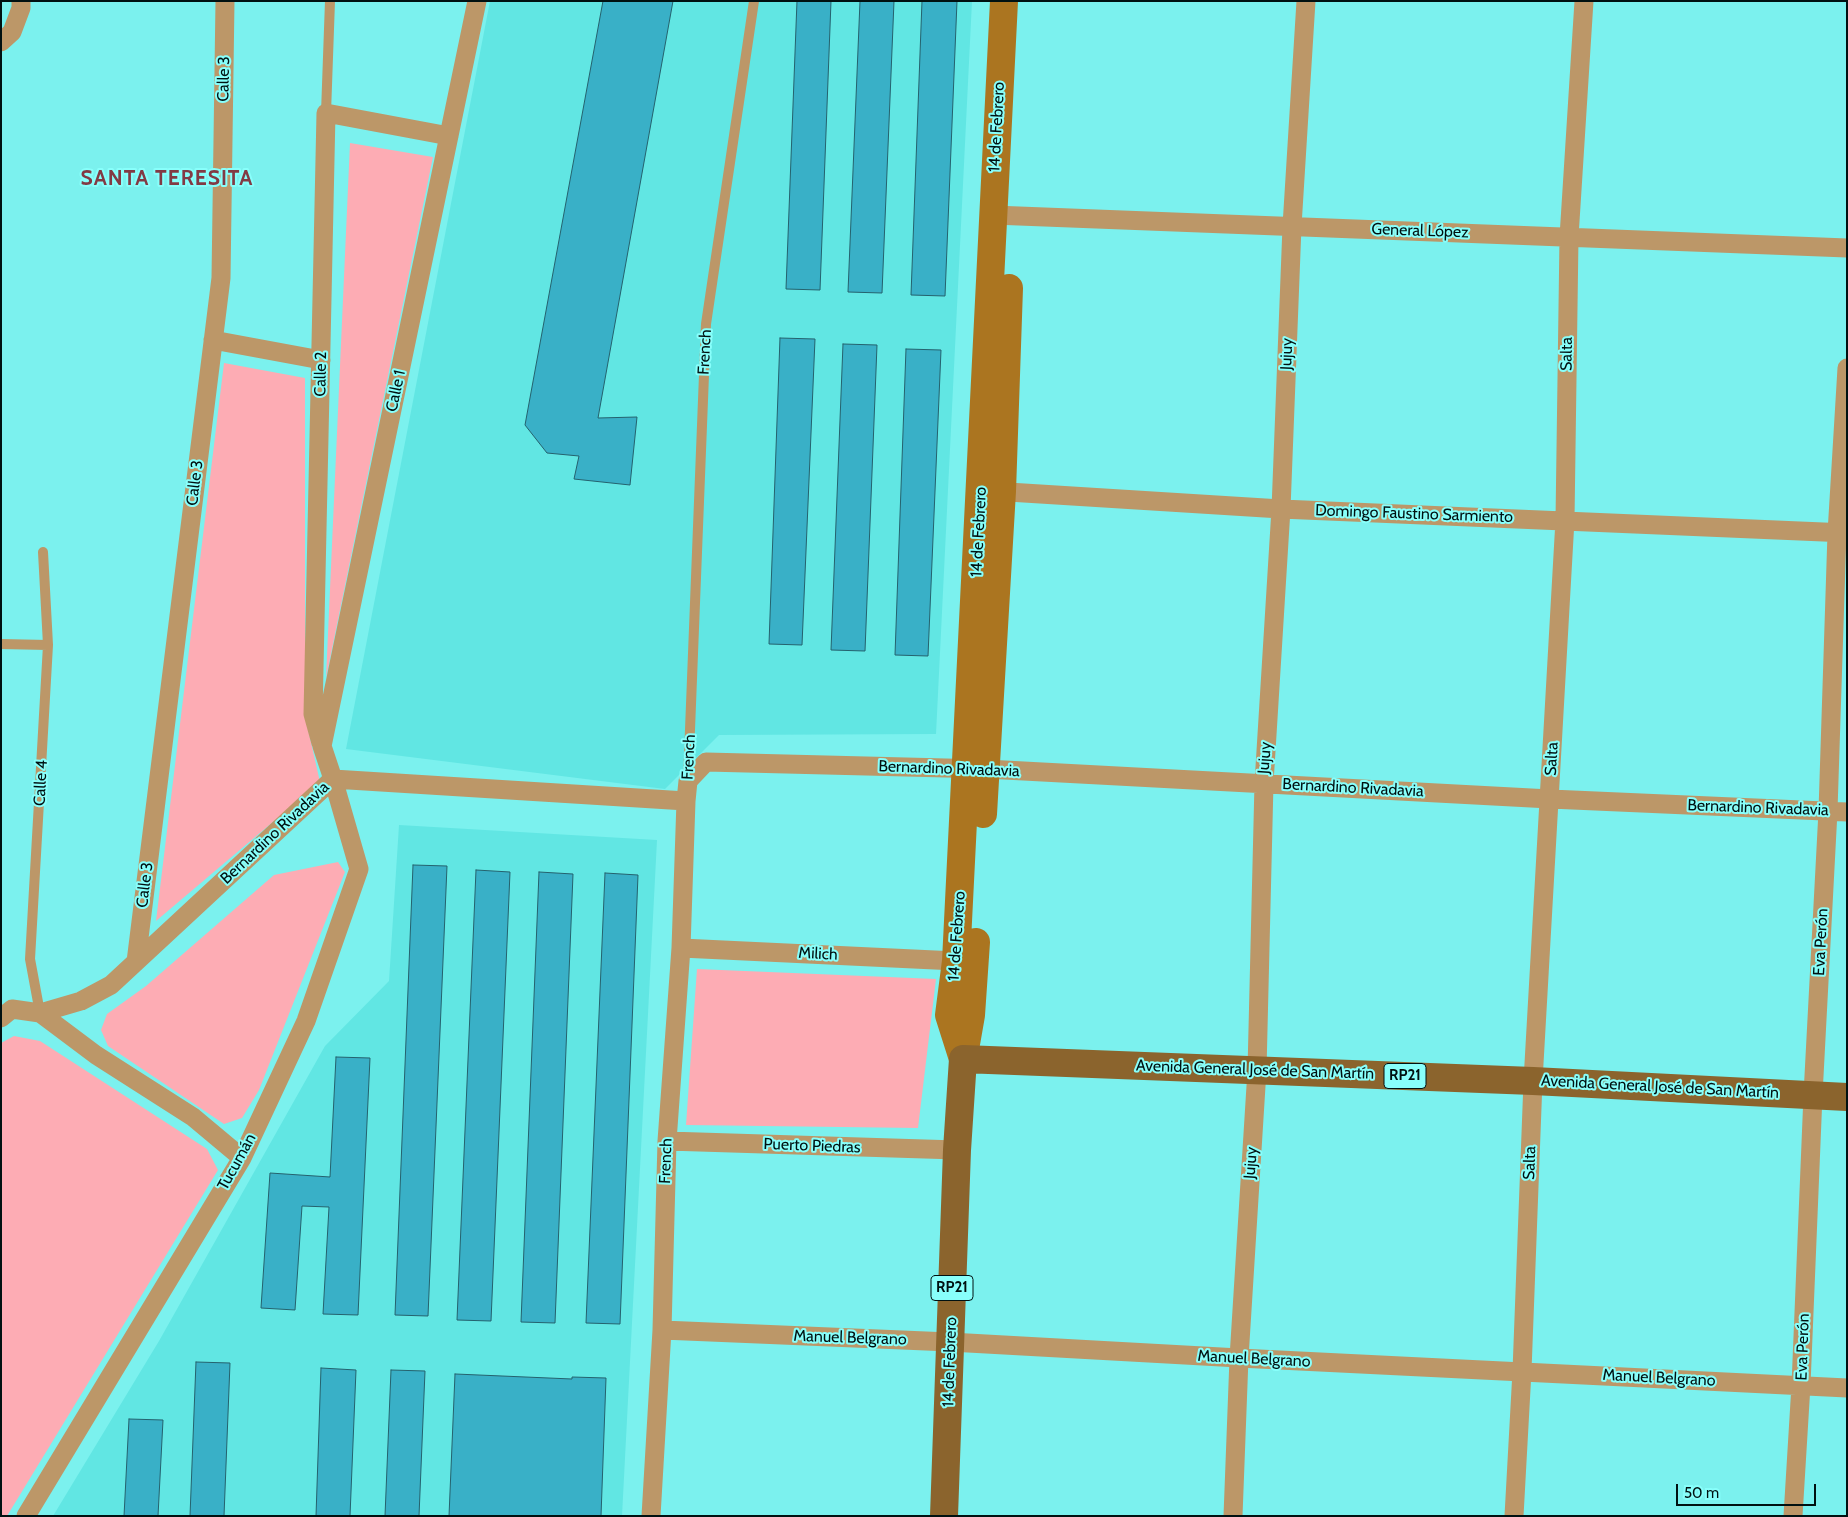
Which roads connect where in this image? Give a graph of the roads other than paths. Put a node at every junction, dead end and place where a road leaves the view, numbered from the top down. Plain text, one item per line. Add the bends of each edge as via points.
1 (21, 1) edge
2 (225, 1) edge
3 (330, 1) edge
4 (477, 1) edge
5 (754, 1) edge
6 (1004, 1) edge
7 (1021, 1) edge
8 (1306, 1) edge
9 (1584, 1) edge
10 (1, 42) edge
11 (326, 113) junction
12 (449, 136) junction
13 (1002, 216) junction
14 (1292, 226) junction
15 (1569, 238) junction
16 (1847, 248) edge
17 (213, 340) junction
18 (321, 360) junction
19 (1847, 368) edge
20 (991, 491) junction
21 (1281, 509) junction
22 (1565, 520) junction
23 (1842, 533) edge
24 (43, 552) dead end
25 (1, 644) edge
26 (48, 645) junction
27 (322, 746) junction
28 (976, 769) junction
29 (333, 779) junction
30 (688, 781) junction
31 (1264, 783) junction
32 (1550, 799) junction
33 (686, 801) junction
34 (1837, 811) edge
35 (680, 948) junction
36 (956, 961) junction
37 (136, 962) junction
38 (5, 1009) edge
39 (40, 1013) junction
40 (963, 1059) junction
41 (1257, 1070) junction
42 (1533, 1080) junction
43 (1813, 1095) junction
44 (1847, 1097) edge
45 (667, 1141) junction
46 (958, 1150) junction
47 (242, 1158) junction
48 (662, 1330) junction
49 (950, 1342) junction
50 (1239, 1358) junction
51 (1522, 1371) junction
52 (1801, 1385) junction
53 (1847, 1388) edge
54 (26, 1516) edge
55 (651, 1516) edge
56 (944, 1516) edge
57 (1233, 1516) edge
58 (1514, 1516) edge
59 (1793, 1516) edge

1 - 10 street via 12,32
2 - 17 street, Calle 3 via 221,278
3 - 11 lane, Calle 2
4 - 12 street, Calle 1
5 - 30 lane, French via 706,324
6 - 13 main road, 14 de Febrero
7 - 13 main road, 14 de Febrero
8 - 14 street, Jujuy
9 - 15 street, Salta
11 - 12 street
11 - 18 street, Calle 2
12 - 27 street, Calle 1
13 - 14 street, General López
13 - 20 main road, 14 de Febrero
14 - 15 street, General López
14 - 21 street, Jujuy
15 - 16 street, General López
15 - 22 street, Salta
17 - 18 street
17 - 37 street, Calle 3
18 - 27 street, Calle 2 via 313,714
19 - 23 street, Eva Perón
20 - 21 street, Domingo Faustino Sarmiento
20 - 28 main road, 14 de Febrero
21 - 22 street, Domingo Faustino Sarmiento
21 - 31 street, Jujuy
22 - 23 street, Domingo Faustino Sarmiento
22 - 32 street, Salta
23 - 34 street, Eva Perón
24 - 26 lane, Calle 4
25 - 26 lane
26 - 39 lane, Calle 4 via 30,959
27 - 29 street
28 - 30 street, Bernardino Rivadavia via 706,762
28 - 31 street, Bernardino Rivadavia
28 - 36 main road, 14 de Febrero
28 - 40 main road, 14 de Febrero via 971,1015
29 - 33 street, Bernardino Rivadavia
29 - 37 street, Bernardino Rivadavia
29 - 47 street, Tucumán via 359,869 306,1021
30 - 33 street, French
31 - 32 street, Bernardino Rivadavia
31 - 41 street, Jujuy
32 - 34 street, Bernardino Rivadavia
32 - 42 street, Salta
33 - 35 street, French
34 - 43 street, Eva Perón
35 - 36 street, Milich
35 - 45 street, French
36 - 40 main road, 14 de Febrero via 949,1015
37 - 39 street, Bernardino Rivadavia via 111,985 81,1001
38 - 39 street, Bernardino Rivadavia
39 - 47 street via 96,1055 193,1118
40 - 41 main road, Avenida General José de San Martín / RP21
40 - 46 main road, 14 de Febrero / RP21
41 - 42 main road, Avenida General José de San Martín / RP21
41 - 50 street, Jujuy
42 - 43 main road, Avenida General José de San Martín / RP21
42 - 51 street, Salta
43 - 44 main road, Avenida General José de San Martín / RP21
43 - 52 street, Eva Perón
45 - 46 street, Puerto Piedras
45 - 48 street, French
46 - 49 main road, 14 de Febrero / RP21
47 - 54 street, Tucumán
48 - 49 street, Manuel Belgrano
48 - 55 street, French
49 - 50 street, Manuel Belgrano
49 - 56 main road, 14 de Febrero / RP21
50 - 51 street, Manuel Belgrano
50 - 57 street, Jujuy
51 - 52 street, Manuel Belgrano
51 - 58 street, Salta
52 - 53 street, Manuel Belgrano
52 - 59 street, Eva Perón

